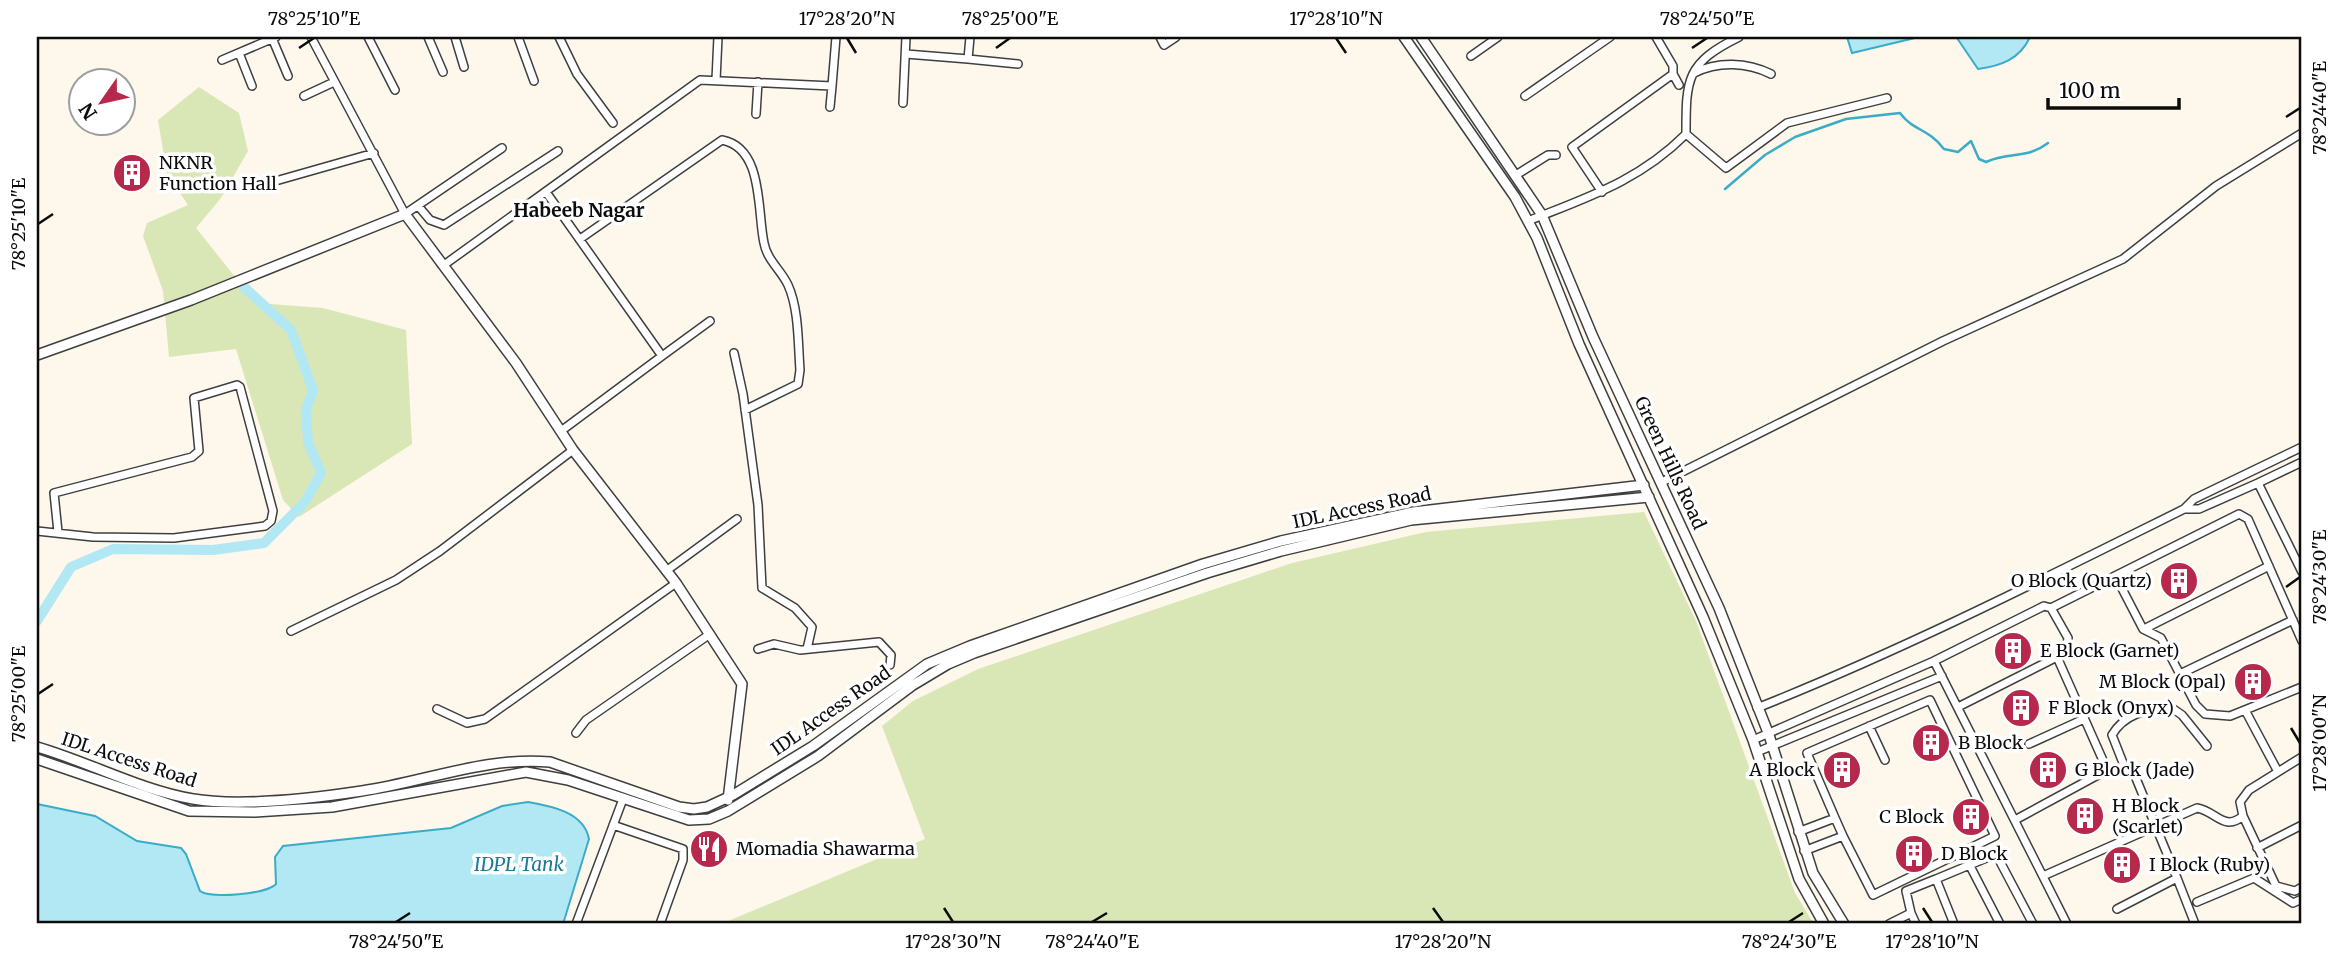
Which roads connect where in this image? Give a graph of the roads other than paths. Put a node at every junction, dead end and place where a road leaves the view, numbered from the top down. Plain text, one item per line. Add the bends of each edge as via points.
1 (250, 37) edge
2 (311, 37) edge
3 (368, 37) edge
4 (428, 37) edge
5 (455, 37) edge
6 (518, 37) edge
7 (559, 37) edge
8 (718, 37) edge
9 (836, 37) edge
10 (906, 37) edge
11 (970, 37) edge
12 (1160, 37) edge
13 (1176, 37) edge
14 (1404, 37) edge
15 (1421, 37) edge
16 (1498, 37) edge
17 (1610, 37) edge
18 (1656, 37) edge
19 (1739, 37) edge
20 (274, 38) edge
21 (254, 46) junction
22 (239, 53) junction
23 (905, 54) junction
24 (1471, 56) dead end
25 (968, 59) junction
26 (222, 60) dead end
27 (1018, 64) dead end
28 (464, 66) dead end
29 (443, 72) dead end
30 (1673, 74) junction
31 (1691, 74) junction
32 (1771, 74) dead end
33 (288, 76) dead end
34 (716, 80) junction
35 (534, 81) dead end
36 (334, 82) junction
37 (758, 82) junction
38 (1679, 85) dead end
39 (252, 86) dead end
40 (831, 86) junction
41 (395, 90) dead end
42 (304, 96) dead end
43 (1525, 96) dead end
44 (1887, 98) dead end
45 (903, 103) dead end
46 (830, 107) dead end
47 (756, 114) dead end
48 (613, 123) dead end
49 (2302, 133) edge
50 (1686, 134) junction
51 (502, 148) dead end
52 (558, 151) dead end
53 (374, 153) junction
54 (1556, 155) dead end
55 (1516, 175) junction
56 (279, 180) dead end
57 (546, 192) junction
58 (1602, 192) junction
59 (419, 207) junction
60 (405, 214) junction
61 (1542, 215) junction
62 (1528, 221) junction
63 (580, 239) junction
64 (444, 265) junction
65 (710, 321) dead end
66 (734, 354) dead end
67 (37, 355) edge
68 (662, 356) junction
69 (745, 410) junction
70 (561, 430) junction
71 (2302, 447) edge
72 (573, 450) junction
73 (2302, 463) edge
74 (1662, 482) junction
75 (2258, 483) junction
76 (1644, 485) junction
77 (1648, 497) junction
78 (1467, 508) junction
79 (2184, 509) junction
80 (737, 519) dead end
81 (37, 531) edge
82 (58, 532) junction
83 (2269, 565) junction
84 (666, 570) junction
85 (2302, 572) edge
86 (2116, 578) junction
87 (676, 583) junction
88 (2051, 608) junction
89 (2293, 620) junction
90 (2143, 629) junction
91 (291, 631) dead end
92 (710, 634) junction
93 (2302, 641) edge
94 (758, 649) dead end
95 (807, 649) junction
96 (2057, 657) junction
97 (1934, 661) junction
98 (890, 665) dead end
99 (2182, 673) junction
100 (1942, 676) junction
101 (2302, 687) edge
102 (1858, 695) junction
103 (1958, 707) junction
104 (1757, 708) junction
105 (1864, 708) junction
106 (436, 709) dead end
107 (2245, 710) junction
108 (2084, 719) junction
109 (1869, 726) junction
110 (576, 733) dead end
111 (1769, 735) junction
112 (1753, 740) junction
113 (2028, 744) dead end
114 (2207, 746) dead end
115 (37, 747) edge
116 (1773, 748) junction
117 (1757, 752) junction
118 (2302, 757) edge
119 (37, 759) edge
120 (1885, 760) dead end
121 (2125, 768) junction
122 (2109, 769) junction
123 (2277, 771) junction
124 (728, 797) junction
125 (623, 799) junction
126 (728, 811) junction
127 (2243, 816) junction
128 (1835, 818) junction
129 (2015, 820) junction
130 (613, 825) junction
131 (2302, 825) edge
132 (2154, 827) junction
133 (1798, 832) junction
134 (1843, 836) junction
135 (2257, 848) junction
136 (1804, 851) junction
137 (1969, 864) junction
138 (2043, 876) junction
139 (2177, 878) junction
140 (1936, 879) junction
141 (2302, 887) edge
142 (2302, 899) edge
143 (2197, 902) dead end
144 (2118, 909) dead end
145 (1911, 913) junction
146 (576, 924) edge
147 (660, 924) edge
148 (1825, 924) edge
149 (1844, 924) edge
150 (1889, 924) edge
151 (1916, 924) edge
152 (1954, 924) edge
153 (2000, 924) edge
154 (2034, 924) edge
155 (2067, 924) edge
156 (2195, 924) edge

1 - 21 street
2 - 36 street
3 - 41 street
4 - 29 street
5 - 28 street
6 - 35 street
7 - 48 street via 577,74
8 - 34 street
9 - 40 street
10 - 23 street
11 - 25 street
12 - 13 street via 1164,45
14 - 62 street, Green Hills Road
15 - 55 street, Green Hills Road
16 - 24 street
17 - 43 street
18 - 30 street
19 - 31 street via 1707,55
20 - 21 street
20 - 33 street
21 - 22 street
22 - 26 street
22 - 39 street
23 - 25 street
23 - 45 street
25 - 27 street
30 - 38 street
30 - 58 street via 1572,147
31 - 32 street via 1707,66 1737,64
31 - 50 street
34 - 37 street
34 - 57 street via 700,80
36 - 42 street
36 - 53 street
37 - 40 street
37 - 47 street
40 - 46 street
44 - 50 street via 1787,123 1726,168
49 - 74 street via 2216,186 2123,259 1943,341
50 - 58 street via 1627,181
51 - 59 street
52 - 59 street via 444,225 430,220
53 - 56 street
53 - 60 street
54 - 55 street via 1548,155
55 - 61 street, Green Hills Road
57 - 63 street
57 - 64 street
58 - 61 street
59 - 60 street
60 - 64 street
60 - 67 street via 191,300
61 - 62 street
61 - 74 street, Green Hills Road
62 - 76 street, Green Hills Road
63 - 68 street
63 - 69 street via 722,140 741,150 751,166 764,243 788,285 800,370 798,384
64 - 70 street
65 - 68 street
66 - 69 street
68 - 70 street
69 - 95 street via 758,505 762,588 794,607 812,627
70 - 72 street
71 - 79 street via 2193,499
72 - 84 street
72 - 91 street via 396,580
73 - 75 street
74 - 104 street, Green Hills Road via 1719,608
75 - 79 street via 2199,509
75 - 85 street
76 - 77 street, Green Hills Road
76 - 78 street, IDL Access Road
77 - 78 street
77 - 112 street, Green Hills Road
78 - 124 street, IDL Access Road via 1374,519 1281,541 946,655 905,678 813,746
78 - 126 street via 1280,551 974,653 913,685 818,756
79 - 104 street via 1955,622
80 - 84 street
81 - 82 street
82 - 82 street via 54,493 192,457 199,451 194,398 240,387 273,511 265,526 174,538
83 - 86 street via 2248,519 2239,514
83 - 89 street
83 - 90 street
84 - 87 street
86 - 88 street
86 - 90 street
87 - 92 street
87 - 106 street via 485,719 467,723
88 - 96 street via 2069,645
88 - 97 street via 2044,606
89 - 93 street
89 - 99 street
90 - 99 street via 2161,638
92 - 110 street via 586,720
92 - 124 street via 741,684
94 - 95 street via 774,645
95 - 98 street via 879,642 891,654
96 - 103 street
96 - 108 street
97 - 100 street
97 - 102 street
99 - 107 street via 2205,714 2230,716
100 - 103 street
100 - 105 street
101 - 107 street
102 - 105 street
102 - 111 street
103 - 129 street
104 - 111 street, Green Hills Road
105 - 116 street
107 - 123 street
108 - 113 street
108 - 122 street
109 - 120 street
109 - 128 street via 1807,753
109 - 134 street via 1930,700 1995,836 1873,895
111 - 112 street
111 - 116 street, Green Hills Road
112 - 117 street, Green Hills Road
114 - 121 street via 2169,706 2138,712 2118,724 2112,736
115 - 124 street, IDL Access Road via 168,792 211,801 362,791 528,760 550,762 679,807 694,809
116 - 117 street
116 - 133 street, Green Hills Road
117 - 148 street, Green Hills Road via 1799,879
118 - 123 street
119 - 125 street via 189,811 255,812 361,803 526,772 559,777
121 - 122 street
121 - 132 street via 2133,771
122 - 129 street
123 - 127 street via 2249,790 2240,802
124 - 126 street
125 - 126 street via 688,820 709,819
125 - 130 street
127 - 132 street via 2229,824 2197,808
127 - 135 street
128 - 133 street
128 - 134 street
129 - 138 street
130 - 146 street
130 - 147 street via 683,849
131 - 135 street
132 - 138 street
132 - 139 street
133 - 136 street, Green Hills Road
134 - 136 street
135 - 141 street via 2276,886 2295,891
136 - 149 street, Green Hills Road via 1812,873
137 - 140 street
137 - 153 street
137 - 154 street via 1998,855
138 - 155 street
139 - 144 street
139 - 156 street
140 - 145 street via 1906,891
140 - 152 street
142 - 143 street via 2293,903 2254,878
145 - 150 street
145 - 151 street

